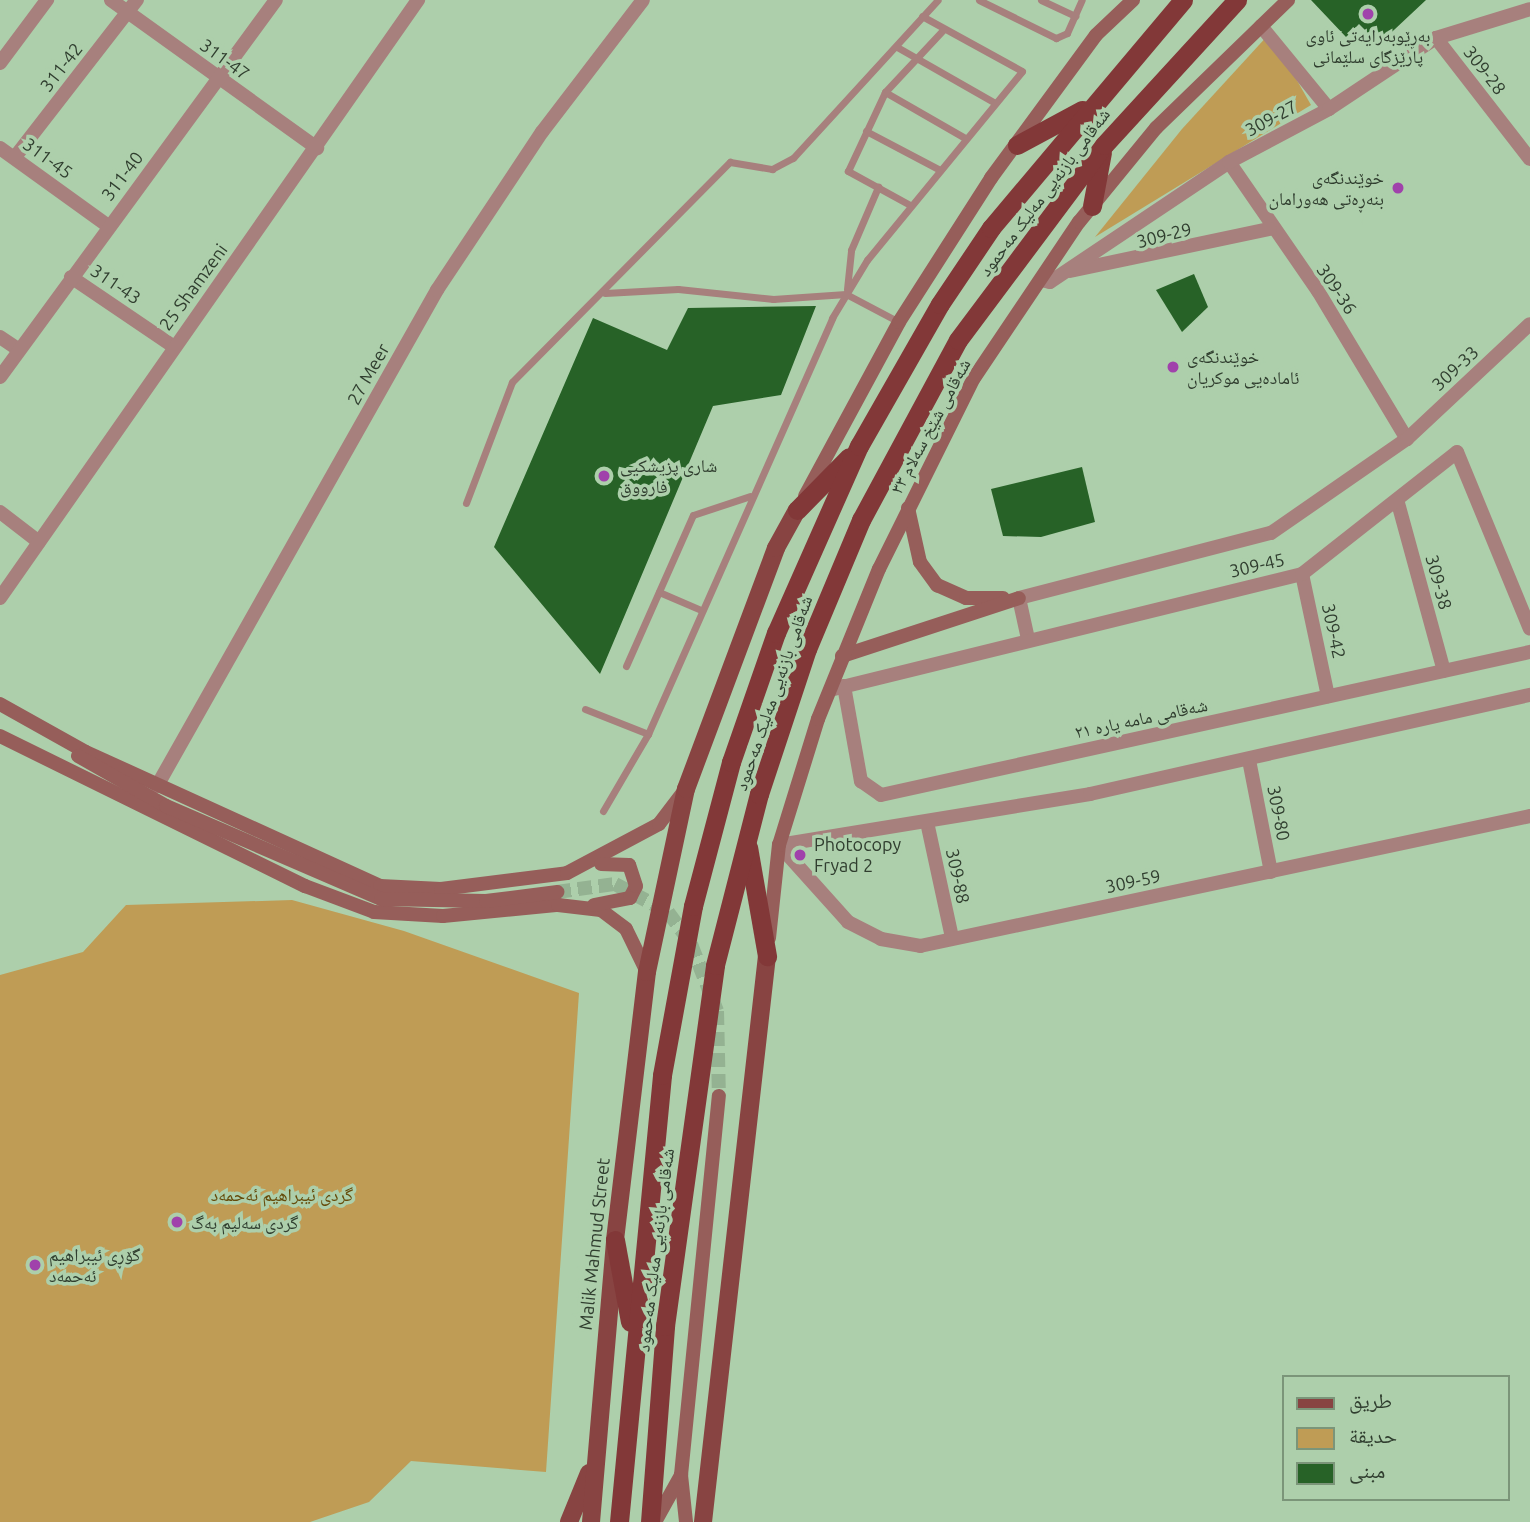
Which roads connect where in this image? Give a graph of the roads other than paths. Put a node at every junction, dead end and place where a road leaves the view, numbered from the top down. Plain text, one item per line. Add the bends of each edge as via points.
1 (47, 0) edge
2 (111, 0) edge
3 (137, 0) edge
4 (276, 0) edge
5 (418, 0) edge
6 (643, 0) edge
7 (938, 0) edge
8 (979, 0) edge
9 (1041, 0) edge
10 (1082, 0) edge
11 (1133, 0) edge
12 (1183, 0) edge
13 (1237, 0) edge
14 (1288, 0) edge
15 (1530, 9) edge
16 (129, 13) junction
17 (922, 16) junction
18 (1075, 16) junction
19 (1261, 26) junction
20 (943, 30) junction
21 (1436, 38) junction
22 (897, 47) junction
23 (914, 60) junction
24 (0, 63) edge
25 (220, 79) junction
26 (885, 92) junction
27 (995, 103) junction
28 (1089, 107) junction
29 (1329, 109) junction
30 (866, 131) junction
31 (965, 138) junction
32 (1017, 145) junction
33 (1104, 145) junction
34 (0, 148) edge
35 (317, 148) junction
36 (15, 157) junction
37 (1530, 159) edge
38 (1229, 162) junction
39 (940, 170) junction
40 (877, 187) junction
41 (910, 205) junction
42 (1092, 206) junction
43 (108, 226) junction
44 (1270, 229) junction
45 (851, 250) junction
46 (867, 260) junction
47 (1065, 272) junction
48 (71, 277) junction
49 (1041, 280) junction
50 (604, 293) junction
51 (846, 294) junction
52 (899, 322) junction
53 (1529, 329) edge
54 (0, 337) edge
55 (173, 346) junction
56 (19, 350) junction
57 (0, 377) edge
58 (1407, 439) junction
59 (859, 446) junction
60 (750, 496) junction
61 (466, 503) dead end
62 (1398, 503) junction
63 (908, 508) junction
64 (797, 510) junction
65 (0, 512) edge
66 (39, 541) junction
67 (1302, 574) junction
68 (659, 592) junction
69 (0, 598) edge
70 (1019, 598) junction
71 (701, 610) junction
72 (1530, 629) edge
73 (1028, 639) junction
74 (1530, 652) edge
75 (842, 656) junction
76 (626, 666) dead end
77 (1444, 671) junction
78 (844, 686) junction
79 (829, 691) junction
80 (1530, 695) edge
81 (1328, 696) junction
82 (0, 704) edge
83 (585, 709) dead end
84 (38, 726) junction
85 (648, 734) junction
86 (0, 736) edge
87 (1249, 760) junction
88 (157, 786) junction
89 (686, 789) junction
90 (603, 811) dead end
91 (1530, 816) edge
92 (927, 822) junction
93 (747, 838) junction
94 (779, 845) junction
95 (586, 867) junction
96 (1271, 872) junction
97 (557, 892) tunnel mouth
98 (586, 906) junction
99 (952, 938) junction
100 (767, 956) junction
101 (647, 972) junction
102 (719, 1096) tunnel mouth
103 (615, 1240) junction
104 (633, 1340) junction
105 (594, 1464) junction
106 (681, 1475) junction
107 (569, 1522) edge
108 (591, 1522) edge
109 (619, 1522) edge
110 (653, 1522) edge
111 (686, 1522) edge
112 (703, 1522) edge

1 - 24 street
2 - 16 street, 311-47
3 - 16 street, 311-42
4 - 25 street, 311-40
5 - 35 street, 25 Shamzeni
6 - 88 street, 27 Meer via 542,132 437,290
7 - 17 lane
8 - 18 lane via 1056,38
9 - 18 lane
10 - 18 lane
11 - 32 main road via 1096,35
12 - 28 highway, شەقامی بازنەیی مەلیک مەحمود
13 - 33 highway, شەقامی بازنەیی مەلیک مەحمود
14 - 19 main road, شەقامی شێخ سەلام ٣٣
15 - 21 street, 309-27
16 - 25 street, 311-47
16 - 36 street, 311-42
17 - 20 lane
17 - 22 lane
19 - 29 street
19 - 42 main road, شەقامی شێخ سەلام ٣٣ via 1156,128
20 - 23 lane
20 - 27 lane via 1022,71
21 - 29 street, 309-27
21 - 37 street, 309-28
22 - 23 lane
22 - 50 lane via 787,162 772,169 730,162
23 - 26 lane
23 - 27 lane
25 - 35 street, 311-47
25 - 43 street, 311-40
26 - 30 lane
26 - 31 lane
27 - 31 lane
28 - 32 highway
28 - 59 highway, شەقامی بازنەیی مەلیک مەحمود via 976,250 893,379
29 - 38 street, 309-27
30 - 39 lane
30 - 40 lane via 848,171
31 - 39 lane
32 - 52 main road
33 - 42 highway
33 - 93 highway, شەقامی بازنەیی مەلیک مەحمود via 958,340 913,416 807,649
34 - 36 street, 311-45
35 - 55 street, 25 Shamzeni
36 - 43 street, 311-45
38 - 44 street, 309-36
38 - 47 street, 309-27
39 - 41 lane
40 - 41 lane
40 - 45 lane
41 - 46 lane
42 - 49 main road, شەقامی شێخ سەلام ٣٣
43 - 48 street, 311-40
44 - 47 street, 309-29 via 1126,264
44 - 58 street, 309-36 via 1318,291
45 - 46 lane
45 - 51 lane
46 - 51 lane
47 - 49 street, 309-27
48 - 55 street, 311-43
48 - 56 street, 311-40
49 - 63 main road, شەقامی شێخ سەلام ٣٣ via 974,378
50 - 51 lane via 678,289 773,299
50 - 61 lane via 513,383
51 - 52 lane
51 - 60 lane
52 - 64 main road
53 - 58 street, 309-33
54 - 56 street
55 - 66 street, 25 Shamzeni
56 - 57 street, 311-40
58 - 70 street, 309-33 via 1271,533
59 - 64 highway
59 - 104 highway, شەقامی بازنەیی مەلیک مەحمود via 776,633 731,762 693,905 662,1075
60 - 68 lane via 693,515
60 - 71 lane
62 - 67 street, 309-45
62 - 72 street, 309-45 via 1457,452
62 - 77 street, 309-38
63 - 70 main road via 920,562 937,584 966,598
63 - 75 main road, شەقامی شێخ سەلام ٣٣
64 - 89 main road, Malik Mahmud Street via 776,548
65 - 66 street
66 - 69 street, 25 Shamzeni
67 - 73 street, 309-45
67 - 81 street, 309-42
68 - 71 lane
68 - 76 lane
70 - 73 street
70 - 75 main road
71 - 85 lane
73 - 78 street, 309-45
74 - 77 street, شەقامی مامە یارە ٢١
75 - 79 main road, شەقامی شێخ سەلام ٣٣
77 - 81 street, شەقامی مامە یارە ٢١
78 - 79 street, 309-45
78 - 81 street, شەقامی مامە یارە ٢١ via 861,781 880,795
79 - 94 main road, شەقامی شێخ سەلام ٣٣
80 - 87 street
82 - 84 main road
83 - 85 lane
84 - 88 main road
84 - 97 main road via 98,771 166,806 381,899 486,901
85 - 90 lane
86 - 98 main road via 306,886 374,912 432,916
87 - 92 street
87 - 96 street, 309-80
88 - 95 main road via 380,886 468,887
89 - 95 main road via 659,824
89 - 101 main road, Malik Mahmud Street
91 - 96 street, 309-59
92 - 94 street
92 - 99 street, 309-88
93 - 100 highway
93 - 110 highway, شەقامی بازنەیی مەلیک مەحمود via 715,965 699,1066 665,1326
94 - 99 street, 309-59 via 848,922 881,939 920,946
94 - 100 main road, شەقامی شێخ سەلام ٣٣
95 - 98 main road via 629,865 636,886 619,904
96 - 99 street, 309-59
98 - 101 main road via 613,916 626,929
100 - 112 main road
101 - 103 main road, Malik Mahmud Street
102 - 106 main road
103 - 104 highway
103 - 105 main road, Malik Mahmud Street
104 - 109 highway, شەقامی بازنەیی مەلیک مەحمود
105 - 107 main road
105 - 108 main road, Malik Mahmud Street
106 - 110 main road
106 - 111 main road

